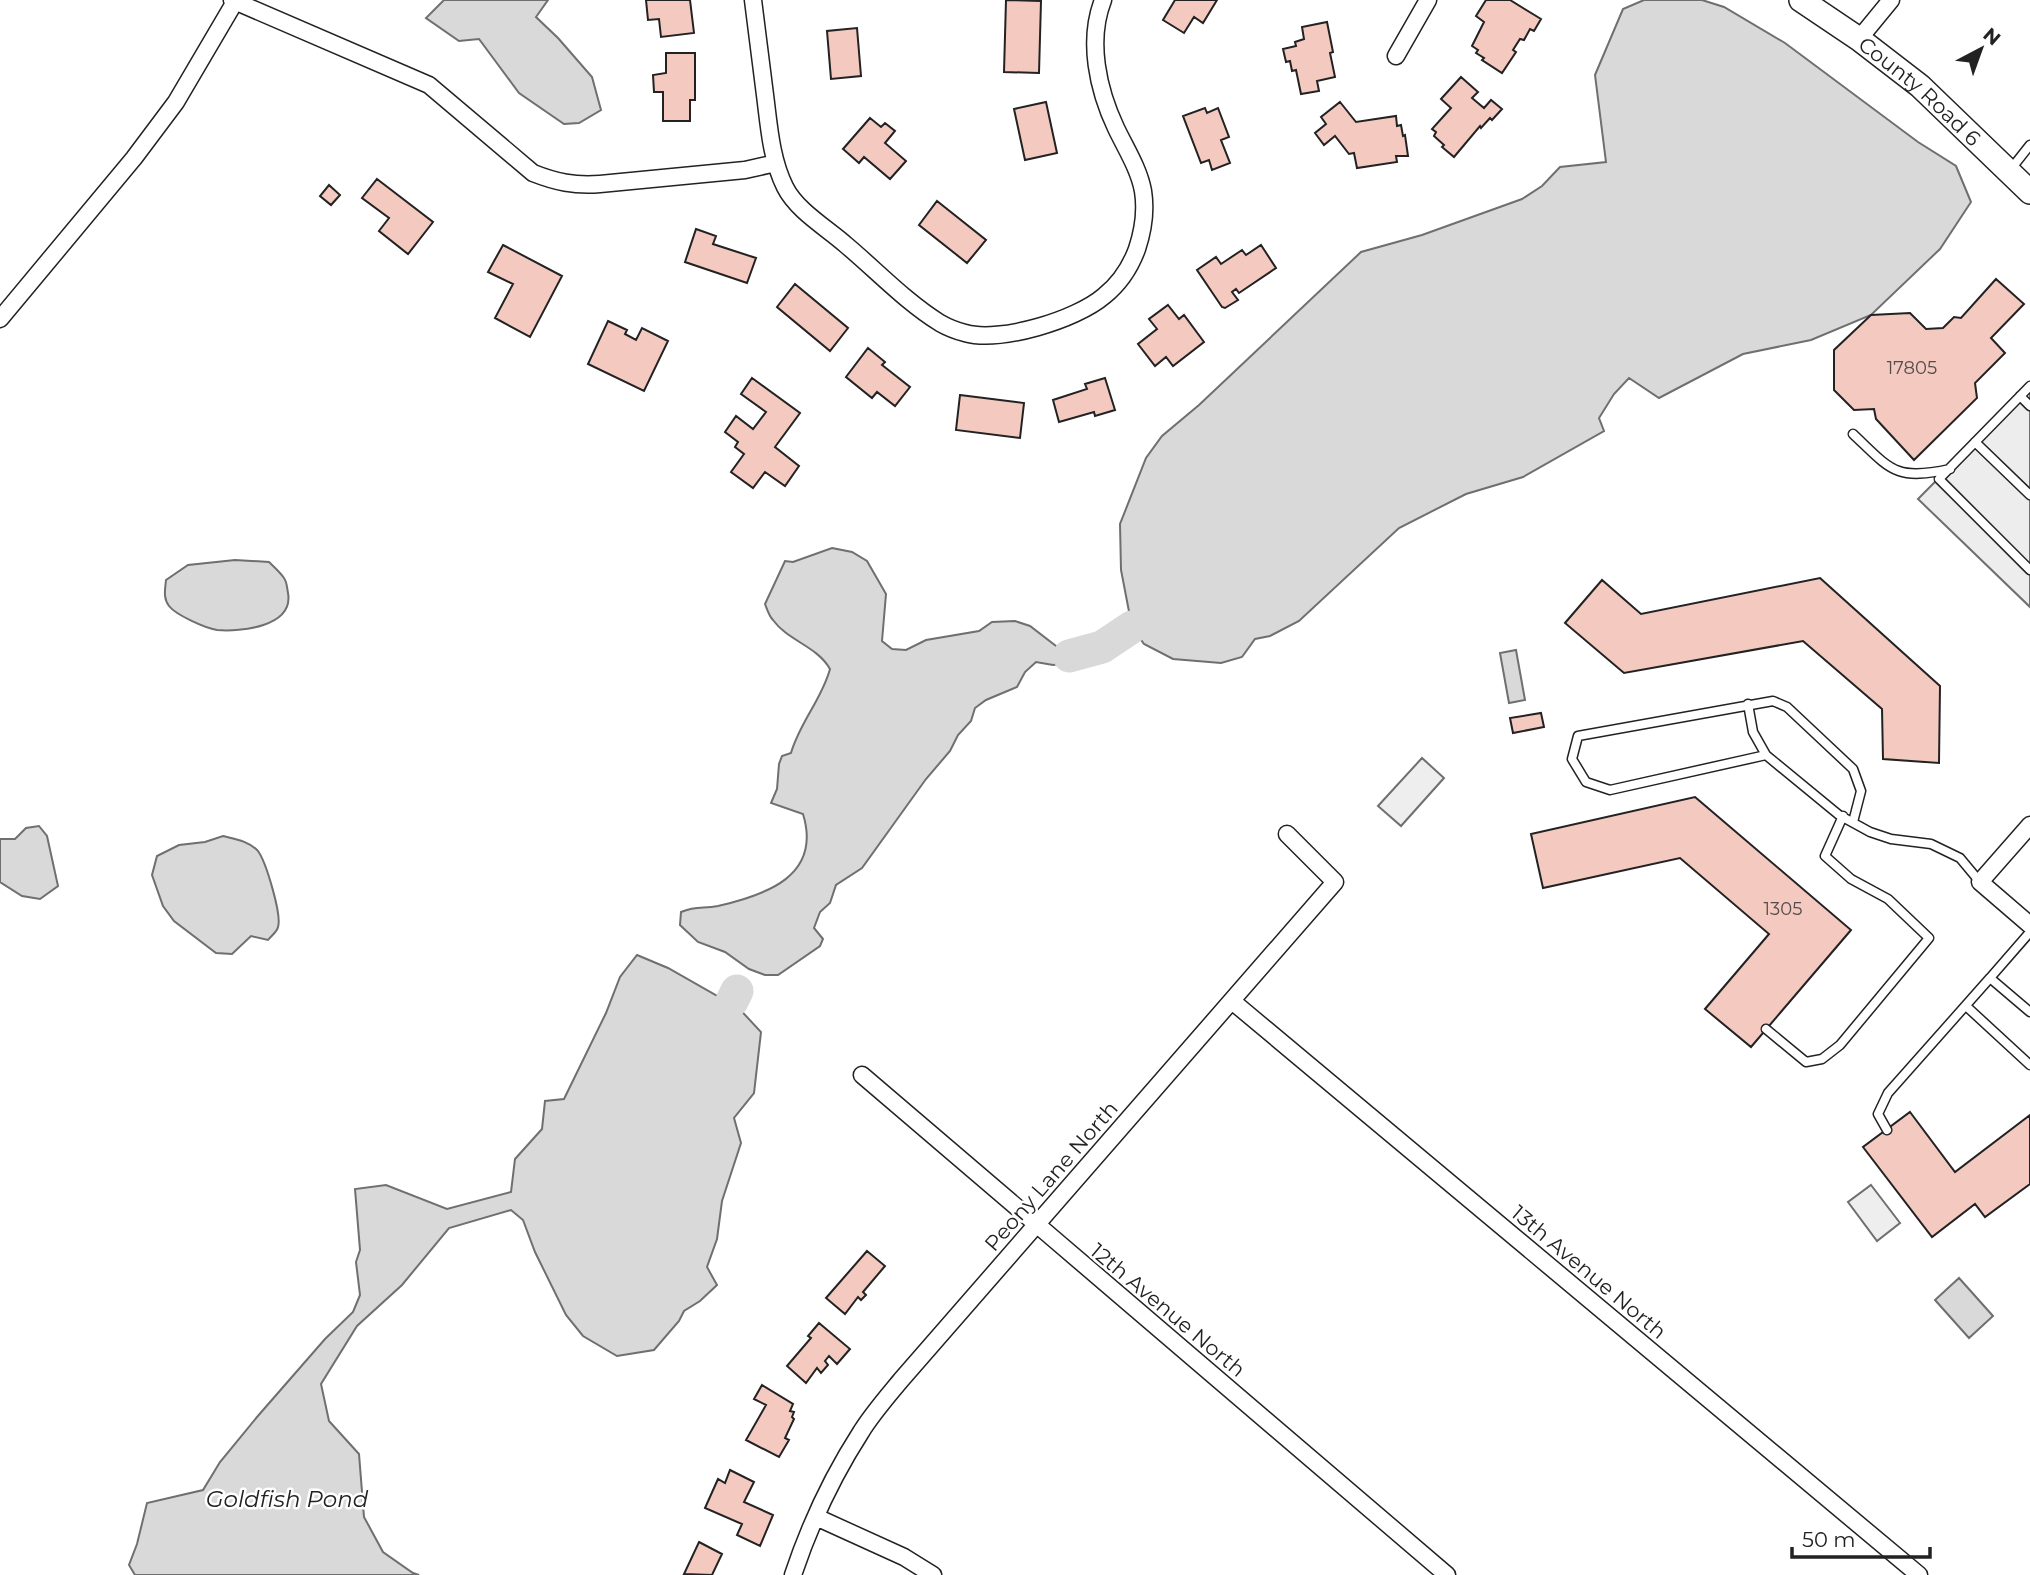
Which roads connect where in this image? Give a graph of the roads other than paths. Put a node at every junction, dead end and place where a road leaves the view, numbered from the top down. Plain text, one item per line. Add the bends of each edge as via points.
1 (234, 0) edge
2 (753, 0) edge
3 (1103, 0) edge
4 (1429, 0) edge
5 (1801, 0) edge
6 (1891, 0) edge
7 (1859, 39) junction
8 (1396, 56) dead end
9 (2030, 145) edge
10 (776, 163) junction
11 (2009, 171) junction
12 (2030, 192) edge
13 (0, 319) edge
14 (2030, 386) edge
15 (2020, 396) junction
16 (2030, 406) edge
17 (1853, 434) dead end
18 (1975, 442) junction
19 (1950, 468) junction
20 (2030, 495) edge
21 (2030, 570) edge
22 (1748, 704) junction
23 (1766, 755) junction
24 (1843, 816) junction
25 (1853, 822) junction
26 (2030, 826) edge
27 (1287, 834) dead end
28 (1980, 882) junction
29 (2030, 925) edge
30 (2030, 932) edge
31 (1990, 978) junction
32 (1232, 1001) junction
33 (1966, 1006) junction
34 (2030, 1012) edge
35 (1766, 1029) dead end
36 (2030, 1065) edge
37 (862, 1075) dead end
38 (1886, 1130) dead end
39 (1037, 1225) junction
40 (816, 1517) junction
41 (793, 1575) edge
42 (933, 1575) edge
43 (1447, 1575) edge
44 (1919, 1575) edge

1 - 10 street via 429,85 533,173 554,181 576,186
1 - 13 street via 176,102
2 - 10 street
3 - 10 street via 1095,38 1096,66 1107,106 1143,192 1143,221 1124,276 1104,297 1079,313 995,337 967,334 942,324 796,202
4 - 8 street
5 - 7 main road, County Road 6
6 - 7 street
7 - 11 main road, County Road 6 via 1934,98
9 - 11 lane
11 - 12 main road, County Road 6
14 - 15 lane
15 - 16 lane
15 - 18 lane
17 - 19 lane via 1886,466 1906,475
18 - 19 lane
18 - 20 lane
19 - 21 lane via 1939,479
22 - 23 lane via 1753,732
22 - 23 lane via 1578,736 1572,759 1586,782 1610,790
22 - 25 lane via 1773,701 1787,707 1853,769 1861,791
23 - 24 lane
24 - 25 lane
24 - 35 lane via 1825,856 1851,879 1888,899 1929,938 1840,1045 1822,1059 1806,1062
25 - 28 lane via 1891,839 1931,844 1960,858
26 - 28 street
27 - 32 street, Peony Lane North via 1335,882
28 - 29 street
30 - 31 lane
31 - 33 lane
31 - 34 lane
32 - 39 street, Peony Lane North
32 - 44 street, 13th Avenue North
33 - 36 lane
33 - 38 lane via 1888,1093 1878,1114
37 - 39 street, 12th Avenue North
39 - 40 street, Peony Lane North via 862,1430
39 - 43 street, 12th Avenue North
40 - 41 street, Peony Lane North
40 - 42 street

